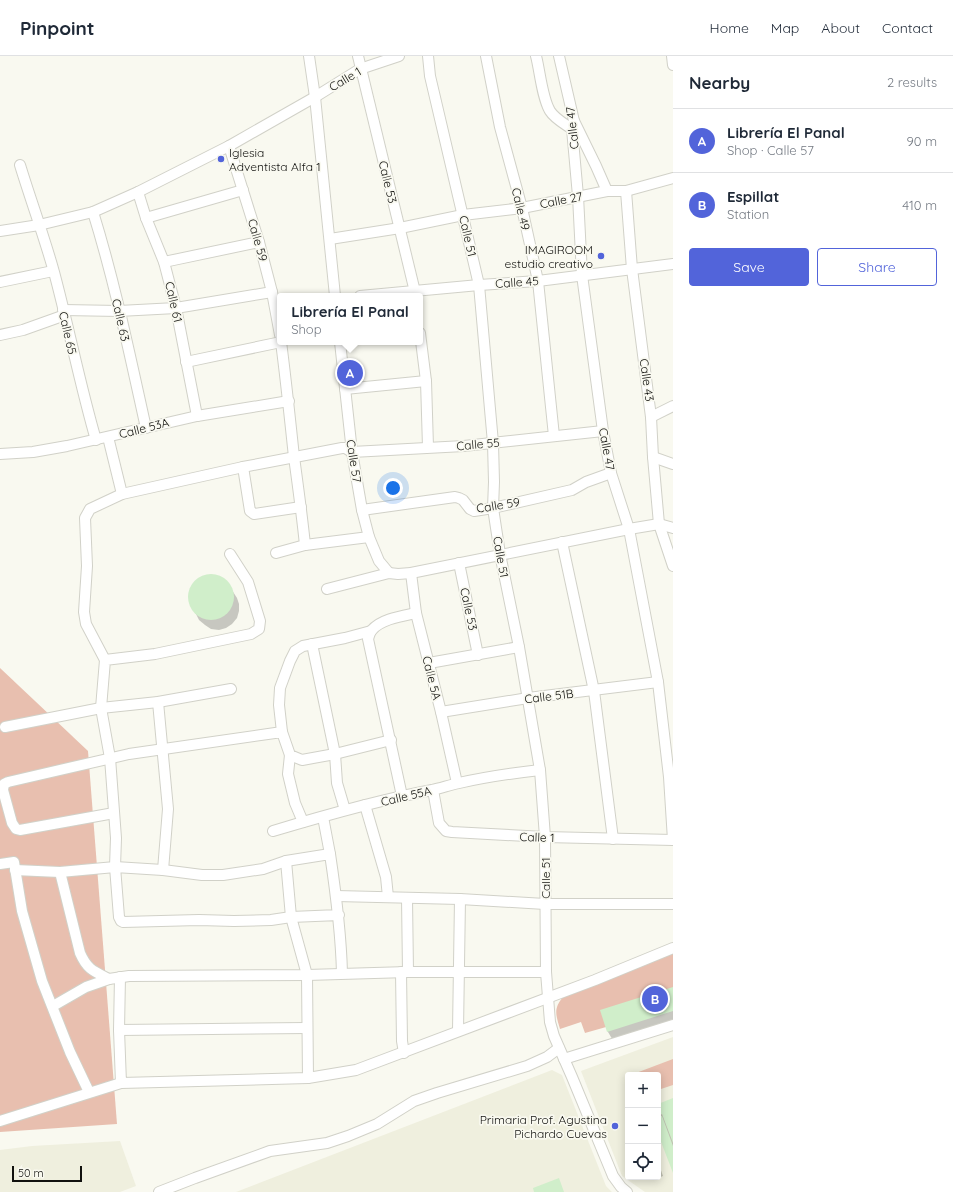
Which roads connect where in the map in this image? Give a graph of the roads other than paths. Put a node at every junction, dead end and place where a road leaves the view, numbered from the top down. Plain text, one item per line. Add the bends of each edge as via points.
1 (309, 56) edge
2 (358, 56) edge
3 (398, 56) edge
4 (428, 56) edge
5 (486, 56) edge
6 (536, 56) edge
7 (559, 56) edge
8 (672, 56) edge
9 (673, 65) edge
10 (360, 69) junction
11 (315, 97) junction
12 (573, 125) junction
13 (229, 146) junction
14 (20, 165) dead end
15 (673, 178) edge
16 (243, 190) junction
17 (607, 191) junction
18 (626, 191) junction
19 (138, 192) junction
20 (578, 196) junction
21 (522, 208) junction
22 (93, 212) junction
23 (463, 215) junction
24 (146, 218) junction
25 (39, 225) junction
26 (400, 228) junction
27 (0, 231) edge
28 (330, 239) junction
29 (259, 242) junction
30 (164, 262) junction
31 (673, 264) edge
32 (632, 269) junction
33 (53, 271) junction
34 (582, 275) junction
35 (538, 281) junction
36 (0, 282) edge
37 (479, 285) junction
38 (272, 292) junction
39 (335, 293) edge
40 (415, 293) edge
41 (176, 308) junction
42 (119, 311) junction
43 (64, 313) junction
44 (277, 319) edge
45 (0, 335) edge
46 (277, 343) edge
47 (281, 345) edge
48 (340, 345) edge
49 (422, 345) edge
50 (186, 362) junction
51 (426, 381) junction
52 (345, 389) junction
53 (289, 401) junction
54 (673, 406) edge
55 (197, 416) junction
56 (652, 417) junction
57 (146, 428) junction
58 (603, 431) junction
59 (554, 436) junction
60 (108, 437) junction
61 (96, 440) junction
62 (493, 443) junction
63 (428, 447) junction
64 (352, 452) junction
65 (0, 454) edge
66 (294, 457) junction
67 (652, 457) junction
68 (673, 464) edge
69 (243, 467) junction
70 (611, 473) junction
71 (122, 494) junction
72 (301, 507) junction
73 (493, 508) junction
74 (362, 510) junction
75 (659, 524) junction
76 (673, 528) edge
77 (629, 529) junction
78 (369, 537) junction
79 (562, 542) junction
80 (305, 545) junction
81 (276, 553) dead end
82 (230, 554) dead end
83 (500, 554) junction
84 (459, 563) junction
85 (673, 566) edge
86 (389, 573) junction
87 (411, 573) junction
88 (327, 589) dead end
89 (416, 613) junction
90 (371, 631) junction
91 (312, 644) junction
92 (519, 647) junction
93 (478, 655) junction
94 (105, 660) junction
95 (429, 663) junction
96 (658, 682) junction
97 (231, 689) dead end
98 (594, 691) junction
99 (528, 698) junction
100 (158, 702) junction
101 (101, 708) junction
102 (441, 712) junction
103 (5, 726) dead end
104 (282, 732) junction
105 (391, 740) junction
106 (162, 750) junction
107 (335, 754) junction
108 (290, 755) junction
109 (110, 758) junction
110 (540, 770) junction
111 (457, 783) junction
112 (433, 790) junction
113 (402, 796) junction
114 (365, 805) junction
115 (345, 810) junction
116 (114, 813) junction
117 (323, 817) junction
118 (303, 822) junction
119 (273, 832) dead end
120 (545, 837) junction
121 (613, 839) junction
122 (673, 840) edge
123 (330, 854) junction
124 (286, 861) junction
125 (0, 864) edge
126 (115, 867) junction
127 (15, 870) junction
128 (163, 870) junction
129 (60, 872) junction
130 (336, 896) junction
131 (388, 897) junction
132 (407, 898) junction
133 (460, 899) junction
134 (545, 904) junction
135 (673, 904) edge
136 (339, 915) junction
137 (291, 917) junction
138 (673, 948) edge
139 (404, 972) junction
140 (458, 972) junction
141 (546, 972) junction
142 (342, 973) junction
143 (306, 975) junction
144 (120, 977) junction
145 (109, 979) junction
146 (548, 998) junction
147 (53, 1006) junction
148 (673, 1025) edge
149 (307, 1028) junction
150 (119, 1030) junction
151 (458, 1031) junction
152 (559, 1048) junction
153 (404, 1053) junction
154 (564, 1059) junction
155 (308, 1078) junction
156 (121, 1083) junction
157 (89, 1092) junction
158 (0, 1121) edge
159 (159, 1192) edge
160 (627, 1192) edge

1 - 11 street
2 - 10 street, Calle 53
3 - 10 street, Calle 1
4 - 23 street, Calle 51 via 430,76
5 - 21 street, Calle 49 via 500,127
6 - 12 street via 546,102 551,112 557,118
7 - 12 street, Calle 47
8 - 9 street
10 - 11 street, Calle 1
10 - 26 street, Calle 53
11 - 13 street, Calle 1
11 - 28 street
12 - 17 street
12 - 20 street, Calle 47
13 - 16 street, Calle 59
13 - 19 street, Calle 1
14 - 25 street, Calle 65
15 - 18 street, Calle 27
16 - 24 street
16 - 29 street, Calle 59
17 - 18 street, Calle 27
17 - 20 street, Calle 27
18 - 32 street, Calle 43
19 - 22 street, Calle 1
19 - 24 street, Calle 61
20 - 21 street, Calle 27
20 - 34 street, Calle 47
21 - 23 street, Calle 27
21 - 35 street, Calle 49
22 - 25 street, Calle 1
22 - 42 street, Calle 63
23 - 26 street, Calle 27
23 - 37 street, Calle 51
24 - 30 street, Calle 61
25 - 27 street, Calle 1
25 - 33 street, Calle 65
26 - 28 street, Calle 27
26 - 40 street, Calle 53
28 - 39 street
29 - 30 street
29 - 38 street, Calle 59
30 - 41 street, Calle 61
31 - 32 street, Calle 45
32 - 34 street, Calle 45
32 - 56 street, Calle 43
33 - 36 street
33 - 43 street, Calle 65
34 - 35 street, Calle 45
34 - 58 street, Calle 47
35 - 37 street, Calle 45
35 - 59 street, Calle 49
37 - 40 street, Calle 45
37 - 62 street, Calle 51
38 - 41 street
38 - 44 street, Calle 59
41 - 42 street
41 - 50 street, Calle 61
42 - 43 street
42 - 57 street, Calle 63
43 - 45 street via 23,330
43 - 61 street, Calle 65
46 - 50 street
47 - 53 street
48 - 52 street, Calle 57
49 - 51 street
50 - 55 street, Calle 61
51 - 52 street
51 - 63 street
52 - 64 street, Calle 57
53 - 55 street, Calle 53A
53 - 66 street
54 - 56 street
55 - 57 street, Calle 53A
56 - 67 street, Calle 43
57 - 60 street, Calle 53A
58 - 59 street, Calle 55
58 - 70 street, Calle 47
59 - 62 street, Calle 55
60 - 61 street, Calle 53A
60 - 71 street
61 - 65 street, Calle 53A via 34,452
62 - 63 street, Calle 55
62 - 73 street, Calle 51
63 - 64 street, Calle 55
64 - 66 street, Calle 55 via 342,448
64 - 74 street, Calle 57
66 - 69 street, Calle 55
66 - 72 street
67 - 68 street
67 - 75 street, Calle 43
69 - 71 street, Calle 55
69 - 72 street via 252,513
70 - 73 street, Calle 59 via 572,490
70 - 77 street, Calle 47
71 - 94 street, Calle 55 via 90,509 85,518 84,612 86,624
72 - 80 street
73 - 74 street, Calle 59 via 474,511 463,500 455,497
73 - 83 street, Calle 51
74 - 78 street, Calle 57
75 - 76 street
75 - 77 street
75 - 85 street, Calle 43
77 - 79 street
77 - 96 street, Calle 47
78 - 80 street
78 - 86 street, Calle 57 via 379,561
79 - 83 street
79 - 98 street
80 - 81 street
82 - 94 street via 248,582 260,620 259,629 251,634 170,651
83 - 84 street
83 - 92 street, Calle 51
84 - 87 street
84 - 93 street, Calle 53
86 - 87 street
86 - 88 street
87 - 89 street, Calle 5A
89 - 90 street via 391,619 377,625
89 - 95 street, Calle 5A
90 - 91 street
90 - 105 street via 368,639
91 - 104 street via 296,650 285,672 280,688 279,706
91 - 107 street
92 - 93 street
92 - 99 street, Calle 51
93 - 95 street
94 - 101 street
95 - 102 street, Calle 5A
96 - 98 street, Calle 51B
96 - 122 street, Calle 47
97 - 100 street
98 - 99 street, Calle 51B
98 - 121 street
99 - 102 street, Calle 51B
99 - 110 street, Calle 51
100 - 101 street
100 - 106 street
101 - 103 street
101 - 109 street
102 - 111 street, Calle 5A
104 - 106 street
104 - 108 street
105 - 107 street
105 - 113 street
106 - 109 street
106 - 128 street via 168,809
107 - 108 street via 302,760
107 - 115 street via 337,783
108 - 118 street via 288,774
109 - 116 street
109 - 116 street via 8,782 4,784 3,790 12,824 20,830
110 - 111 street, Calle 55A via 499,774
110 - 120 street, Calle 51
111 - 112 street, Calle 55A
112 - 113 street, Calle 55A
112 - 120 street, Calle 1 via 439,823 446,831
113 - 114 street, Calle 55A
114 - 115 street, Calle 55A
114 - 131 street via 386,877
115 - 117 street, Calle 55A
116 - 126 street
117 - 118 street, Calle 55A
117 - 123 street
118 - 119 street, Calle 55A
120 - 121 street, Calle 1
120 - 134 street, Calle 51
121 - 122 street, Calle 1
123 - 124 street
123 - 130 street
124 - 128 street via 263,870 222,875
124 - 137 street
125 - 127 street via 14,862
126 - 128 street
126 - 129 street
126 - 137 street via 119,917 123,922 241,921
127 - 129 street
127 - 147 street via 22,911 42,981
129 - 145 street via 85,964
130 - 131 street
130 - 136 street
131 - 132 street
132 - 133 street
132 - 139 street
133 - 134 street
133 - 140 street
134 - 135 street
134 - 141 street, Calle 51
136 - 137 street
136 - 142 street
137 - 143 street
138 - 146 street
139 - 140 street
139 - 142 street
139 - 153 street
140 - 141 street
140 - 151 street
141 - 146 street, Calle 51
142 - 143 street
143 - 144 street
143 - 149 street
144 - 145 street
144 - 150 street
145 - 147 street via 86,987
146 - 151 street
146 - 152 street, Calle 51 via 550,1022
147 - 157 street via 70,1052
148 - 154 street
149 - 150 street
149 - 155 street
150 - 156 street
151 - 153 street
152 - 154 street, Calle 51
152 - 159 street via 527,1066 414,1101 377,1124 348,1136 270,1151
153 - 155 street via 356,1070
154 - 160 street, Calle 51 via 613,1176
155 - 156 street
156 - 157 street
157 - 158 street

